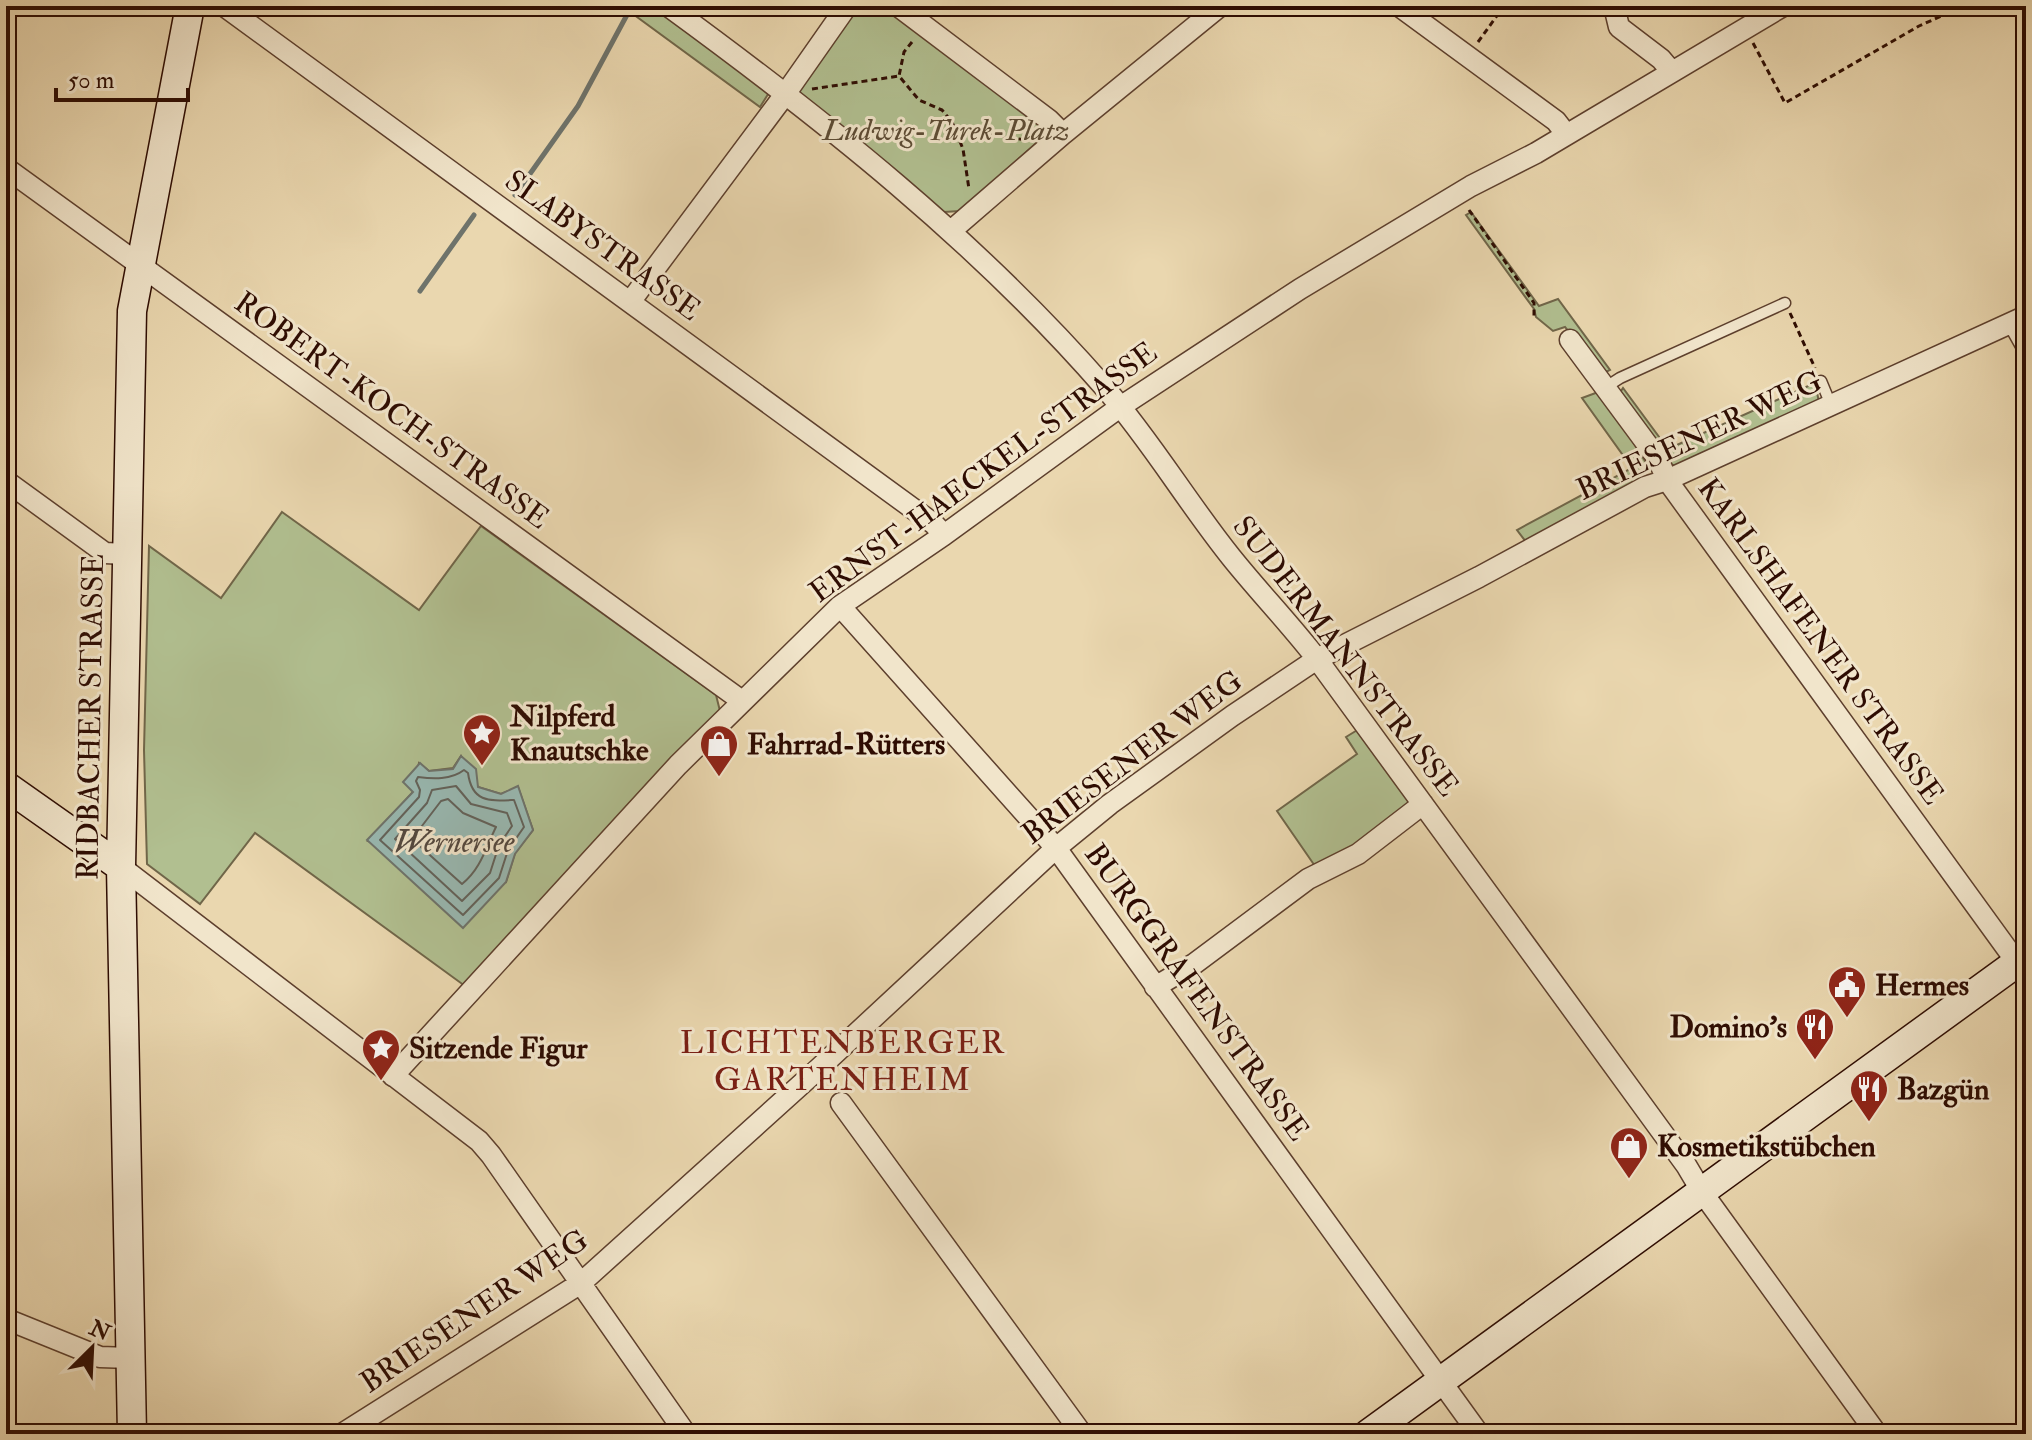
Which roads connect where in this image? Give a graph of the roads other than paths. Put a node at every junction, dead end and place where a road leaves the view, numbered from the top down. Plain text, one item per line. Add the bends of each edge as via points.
1 (190, 6) edge
2 (224, 6) edge
3 (668, 6) edge
4 (847, 6) edge
5 (898, 6) edge
6 (1220, 6) edge
7 (1400, 6) edge
8 (1614, 6) edge
9 (1783, 6) edge
10 (1672, 72) junction
11 (786, 93) junction
12 (1063, 134) junction
13 (1566, 134) junction
14 (6, 168) edge
15 (952, 230) junction
16 (140, 264) junction
17 (630, 302) junction
18 (1785, 303) road end
19 (2019, 319) edge
20 (1570, 340) dead end
21 (2026, 345) edge
22 (1821, 381) road end
23 (1606, 387) junction
24 (1832, 406) junction
25 (1120, 407) junction
26 (1667, 480) junction
27 (6, 481) edge
28 (944, 535) junction
29 (126, 554) junction
30 (840, 606) junction
31 (1317, 659) junction
32 (742, 701) junction
33 (6, 786) edge
34 (1423, 804) junction
35 (1056, 848) junction
36 (121, 867) junction
37 (2023, 964) edge
38 (1155, 987) junction
39 (393, 1076) junction
40 (841, 1103) dead end
41 (1702, 1192) junction
42 (581, 1283) junction
43 (6, 1319) edge
44 (130, 1358) junction
45 (1441, 1381) junction
46 (132, 1434) edge
47 (342, 1434) edge
48 (686, 1434) edge
49 (1082, 1434) edge
50 (1368, 1434) edge
51 (1479, 1434) edge
52 (1877, 1434) edge

1 - 16 street, RIDBACHER STRASSE
2 - 17 street, SLABYSTRASSE
3 - 11 street, SUDERMANNSTRASSE
4 - 11 street
5 - 12 street
6 - 12 street
7 - 13 street via 1556,121
8 - 10 street via 1619,27
9 - 10 street, ERNST-HAECKEL-STRASSE
10 - 13 street, ERNST-HAECKEL-STRASSE
11 - 15 street, SUDERMANNSTRASSE
11 - 17 street
12 - 15 street
13 - 25 street, ERNST-HAECKEL-STRASSE via 1300,289
14 - 16 street, ROBERT-KOCH-STRASSE
15 - 25 street, SUDERMANNSTRASSE
16 - 29 street, RIDBACHER STRASSE via 132,311
16 - 32 street, ROBERT-KOCH-STRASSE
17 - 28 street, SLABYSTRASSE
18 - 23 lane
19 - 21 street
19 - 24 street, BRIESENER WEG
20 - 23 street, KARLSHAFENER STRASSE
22 - 24 lane
23 - 26 street, KARLSHAFENER STRASSE via 1664,468
24 - 26 street, BRIESENER WEG
25 - 28 street, ERNST-HAECKEL-STRASSE
25 - 31 street, SUDERMANNSTRASSE via 1232,558
26 - 31 street, BRIESENER WEG
26 - 37 street, KARLSHAFENER STRASSE
27 - 29 street via 105,553
28 - 30 street, ERNST-HAECKEL-STRASSE
29 - 36 street, RIDBACHER STRASSE
30 - 32 street, ERNST-HAECKEL-STRASSE
30 - 35 street, BURGGRAFENSTRASSE
31 - 34 street, SUDERMANNSTRASSE
31 - 35 street, BRIESENER WEG
32 - 39 street, ERNST-HAECKEL-STRASSE
33 - 36 street
34 - 38 street via 1358,854 1308,879
34 - 41 street, SUDERMANNSTRASSE
35 - 38 street, BURGGRAFENSTRASSE
35 - 42 street, BRIESENER WEG
36 - 39 street
36 - 44 street, RIDBACHER STRASSE
37 - 41 street
38 - 45 street, BURGGRAFENSTRASSE
39 - 42 street via 479,1141
40 - 49 street
41 - 45 street
41 - 52 street, SUDERMANNSTRASSE
42 - 47 street, BRIESENER WEG
42 - 48 street
43 - 44 street via 100,1357
44 - 46 street, RIDBACHER STRASSE
45 - 50 street
45 - 51 street, BURGGRAFENSTRASSE

